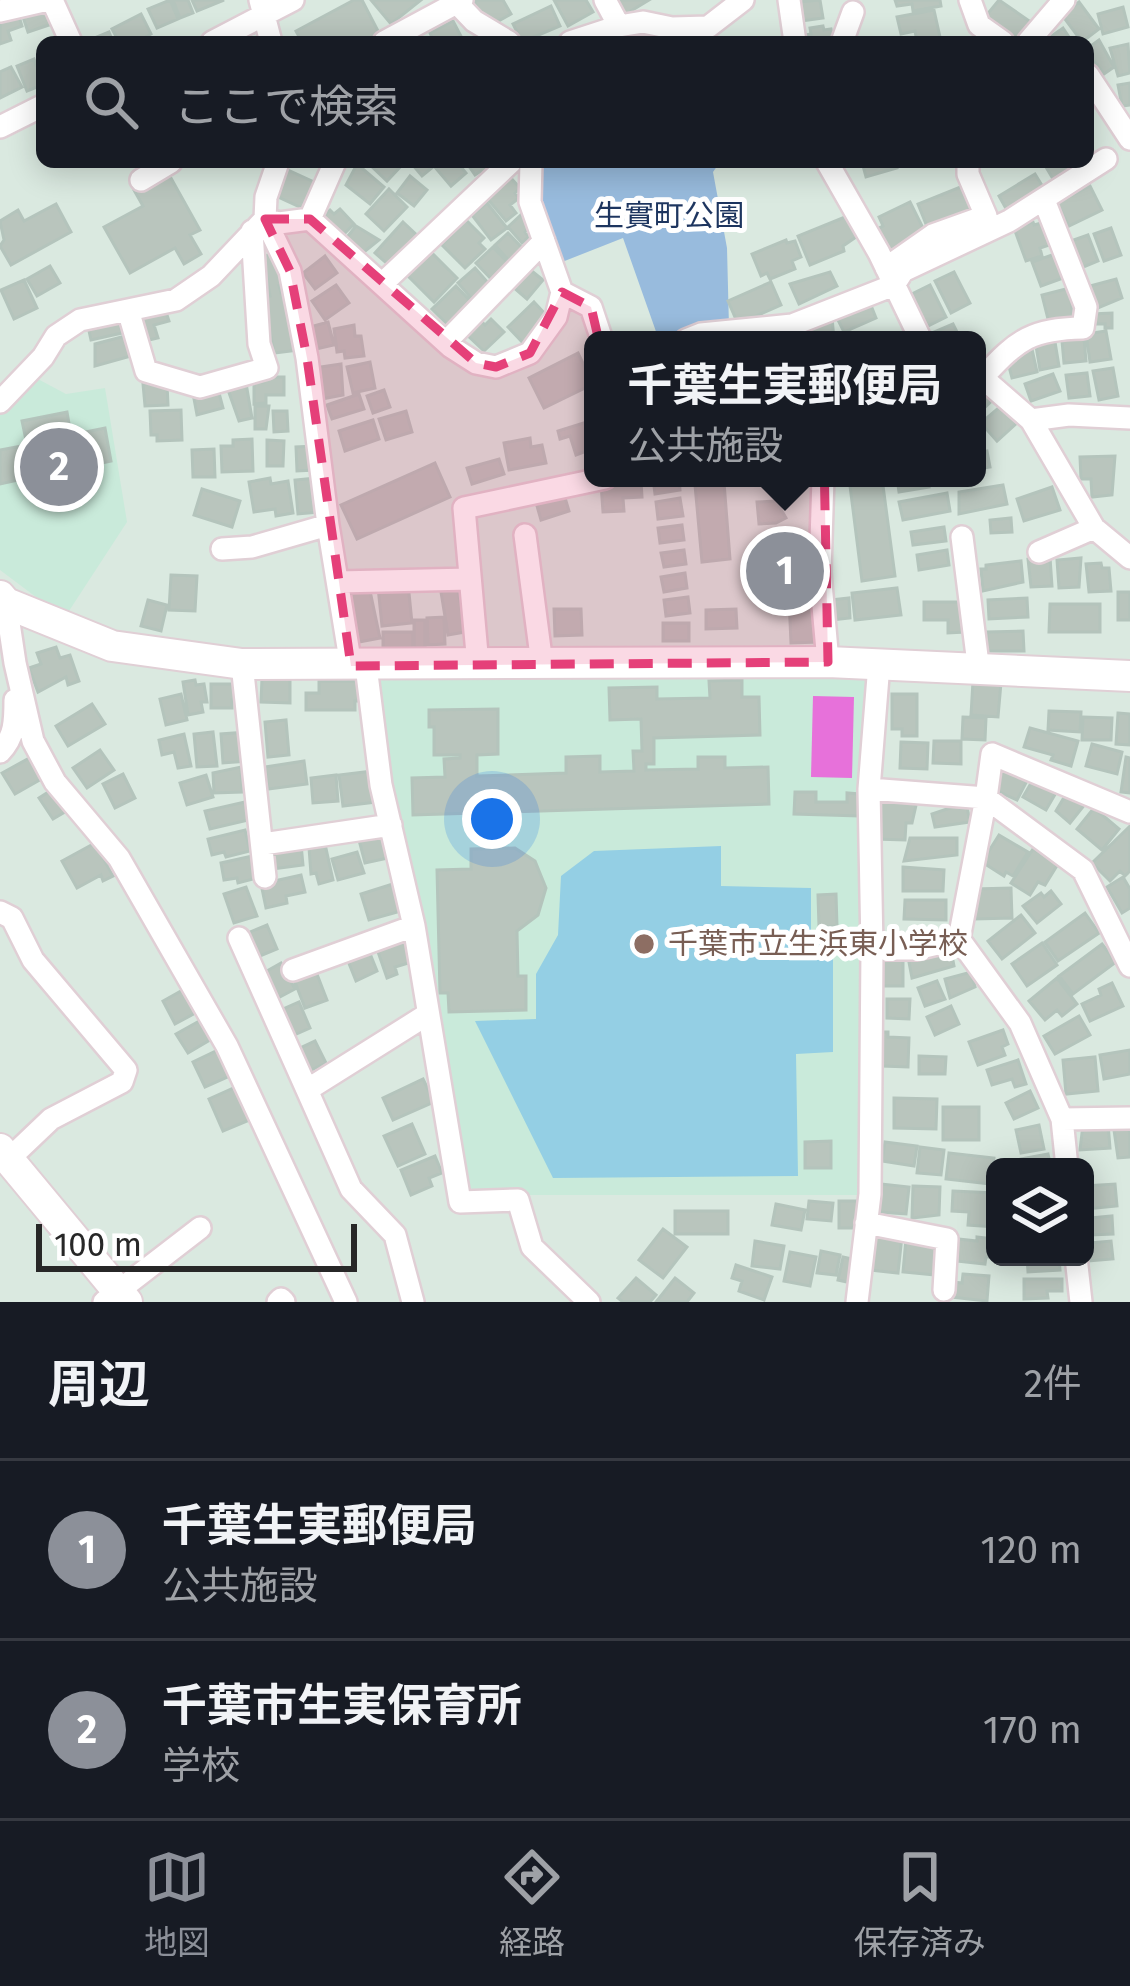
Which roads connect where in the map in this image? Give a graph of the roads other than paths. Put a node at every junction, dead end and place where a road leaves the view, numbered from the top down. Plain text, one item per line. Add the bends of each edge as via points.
1 (50, 0) edge
2 (293, 0) edge
3 (605, 0) edge
4 (743, 0) edge
5 (789, 0) edge
6 (970, 0) edge
7 (1064, 0) edge
8 (458, 1) edge
9 (262, 8) edge
10 (0, 11) edge
11 (853, 12) dead end
12 (619, 26) junction
13 (67, 36) edge
14 (221, 36) edge
15 (395, 36) edge
16 (499, 36) edge
17 (588, 36) edge
18 (794, 36) edge
19 (844, 36) edge
20 (995, 36) edge
21 (1033, 36) edge
22 (1094, 84) edge
23 (36, 109) edge
24 (0, 128) edge
25 (1130, 139) edge
26 (1106, 159) dead end
27 (1094, 167) edge
28 (161, 168) edge
29 (276, 168) edge
30 (332, 168) edge
31 (505, 168) edge
32 (531, 168) edge
33 (830, 168) edge
34 (968, 168) edge
35 (1092, 168) edge
36 (141, 180) dead end
37 (1044, 200) junction
38 (310, 219) junction
39 (259, 225) junction
40 (544, 241) junction
41 (890, 276) junction
42 (383, 283) junction
43 (562, 292) junction
44 (128, 310) junction
45 (599, 331) edge
46 (731, 331) edge
47 (917, 331) edge
48 (446, 342) junction
49 (986, 369) edge
50 (986, 379) edge
51 (4, 389) edge
52 (1130, 418) edge
53 (1031, 420) junction
54 (584, 482) edge
55 (823, 487) edge
56 (328, 524) junction
57 (1094, 528) junction
58 (525, 535) dead end
59 (962, 537) dead end
60 (222, 549) dead end
61 (1039, 551) dead end
62 (1130, 558) edge
63 (470, 579) junction
64 (338, 582) junction
65 (3, 600) edge
66 (827, 662) junction
67 (15, 663) junction
68 (242, 664) junction
69 (542, 664) junction
70 (879, 664) junction
71 (478, 665) junction
72 (358, 666) junction
73 (979, 672) junction
74 (1130, 676) edge
75 (0, 752) edge
76 (869, 789) junction
77 (986, 798) junction
78 (1130, 812) edge
79 (391, 826) junction
80 (263, 844) junction
81 (265, 877) dead end
82 (0, 912) edge
83 (414, 926) junction
84 (239, 938) dead end
85 (959, 939) junction
86 (872, 949) junction
87 (1130, 966) edge
88 (293, 970) dead end
89 (428, 1014) junction
90 (307, 1090) junction
91 (1130, 1118) edge
92 (1062, 1119) junction
93 (4, 1154) edge
94 (1066, 1158) edge
95 (866, 1223) junction
96 (200, 1228) dead end
97 (1077, 1266) edge
98 (944, 1290) dead end
99 (117, 1299) edge
100 (346, 1302) edge
101 (413, 1302) edge
102 (589, 1302) edge
103 (857, 1302) edge
104 (1081, 1302) edge

1 - 10 street
1 - 13 street
2 - 9 street
3 - 12 street
4 - 12 street via 708,27
5 - 18 street
6 - 20 street via 979,25
7 - 21 street
8 - 15 street
8 - 16 street
9 - 14 street
11 - 19 street
12 - 17 street
22 - 25 street
23 - 24 street
26 - 27 street
28 - 36 street
29 - 39 street
30 - 38 street
31 - 42 street
32 - 40 street via 530,202
33 - 41 street
34 - 41 street via 986,216 933,235
35 - 37 street
37 - 41 street
37 - 49 street via 1086,307 1083,328 1017,340
38 - 39 street
38 - 42 street
39 - 44 street via 176,300
39 - 44 street via 259,344 267,368 200,387 146,371
39 - 56 street via 290,272
40 - 43 street
40 - 48 street
41 - 46 street via 792,325
41 - 47 street
42 - 48 street
43 - 45 street via 591,307
43 - 48 street via 556,317 530,353 496,367
44 - 51 street via 80,320
50 - 53 street
52 - 53 street
53 - 57 street
54 - 63 street via 464,508
55 - 66 street
56 - 60 street
56 - 64 street
57 - 61 street
57 - 62 street
58 - 69 street
59 - 73 street
63 - 64 street
63 - 71 street
64 - 72 street
65 - 67 street
65 - 68 street via 112,646
66 - 69 street
66 - 70 street
67 - 75 street via 16,723
67 - 100 street via 33,741 55,782 119,859 227,1046
68 - 72 street
68 - 80 street
69 - 71 street
70 - 73 street
70 - 76 street
71 - 72 street
72 - 79 street
73 - 74 street
76 - 77 street
76 - 86 street
77 - 78 street via 992,754
77 - 85 street
77 - 87 street via 1083,870
79 - 80 street
79 - 83 street
80 - 81 street
82 - 93 street via 126,1070 122,1082
83 - 88 street
83 - 89 street
84 - 90 street
85 - 86 street
85 - 92 street via 1020,1023
86 - 95 street
89 - 90 street
89 - 102 street via 460,1202 518,1199 532,1247
90 - 101 street via 351,1189 395,1235
91 - 92 street
92 - 94 street
93 - 99 street
95 - 98 street via 947,1239
95 - 103 street
96 - 99 street
97 - 104 street

